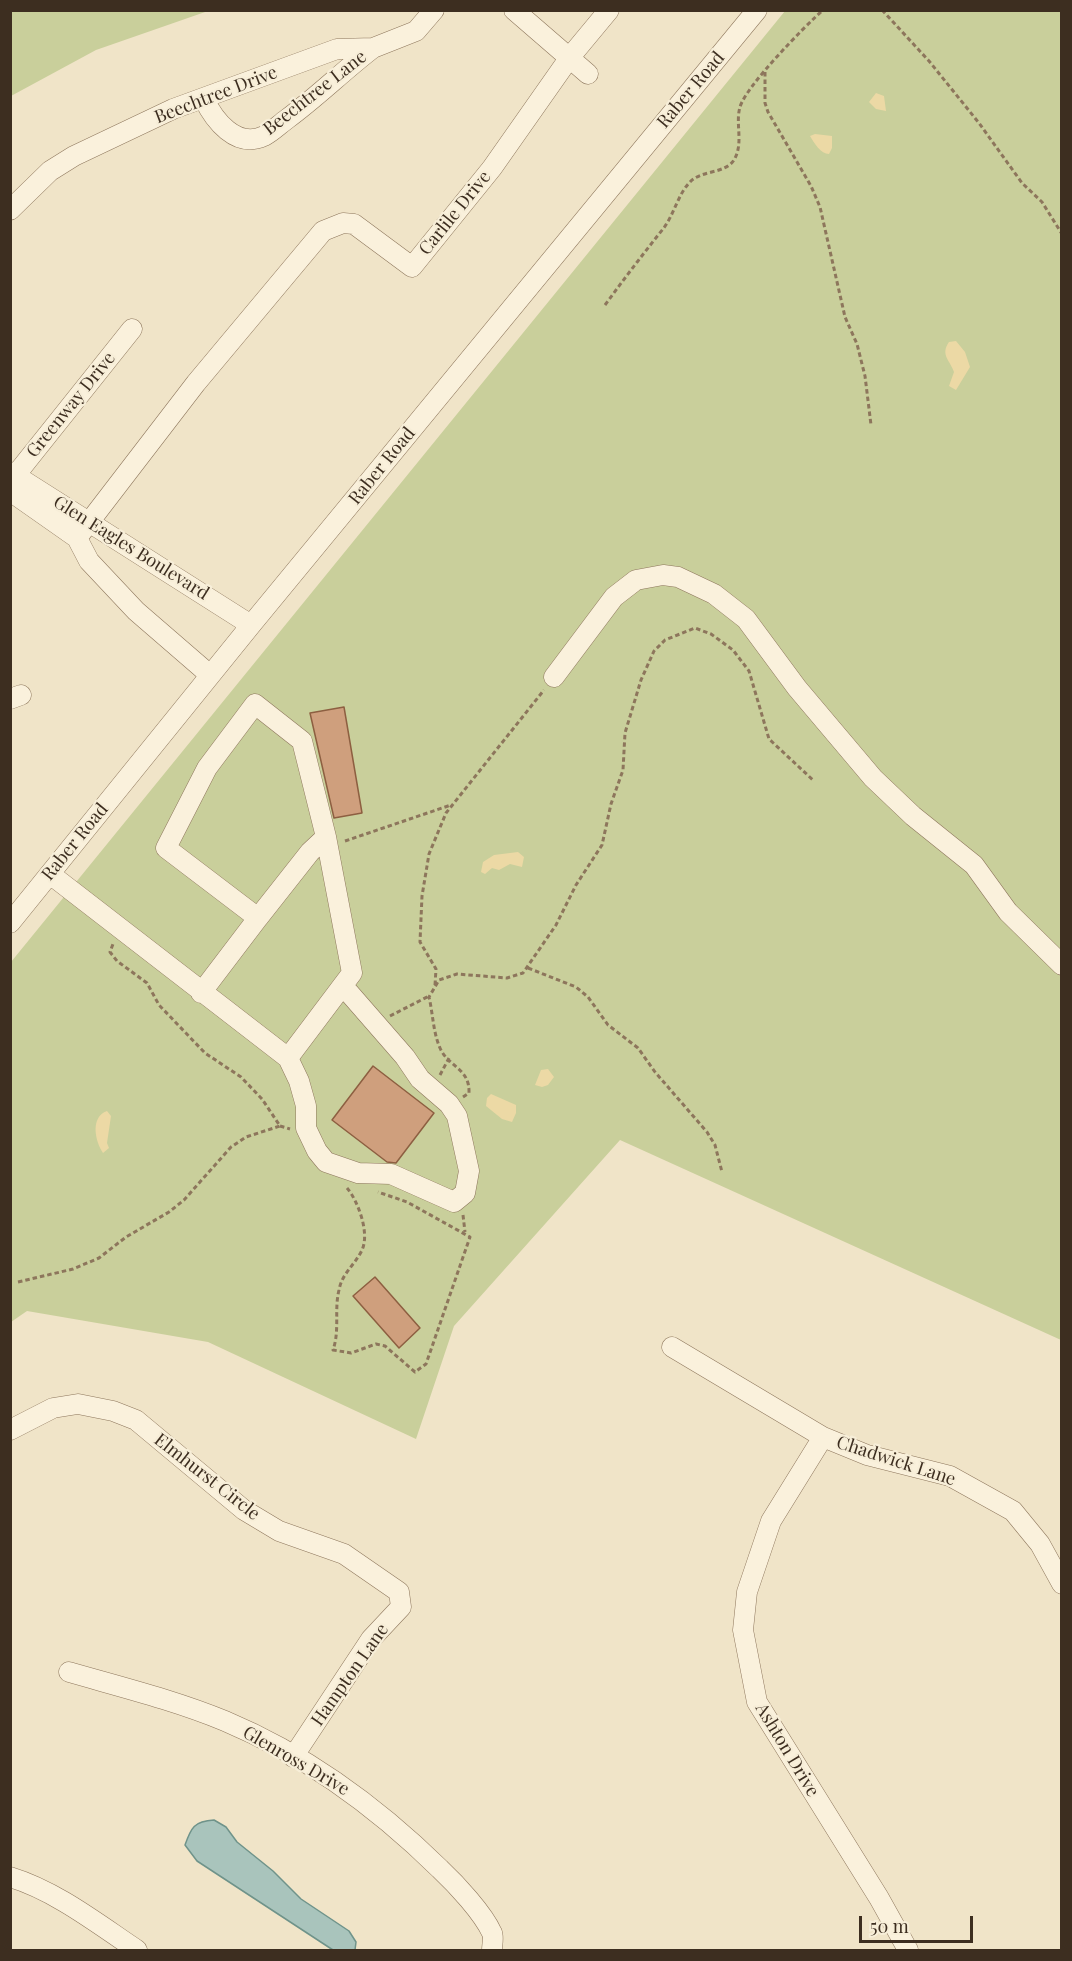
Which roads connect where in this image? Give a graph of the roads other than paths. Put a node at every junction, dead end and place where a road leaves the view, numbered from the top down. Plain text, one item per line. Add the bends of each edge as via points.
1 (434, 10) edge
2 (514, 10) edge
3 (609, 10) edge
4 (757, 10) edge
5 (373, 48) junction
6 (570, 57) junction
7 (588, 74) dead end
8 (204, 99) junction
9 (10, 210) edge
10 (132, 329) dead end
11 (12, 480) edge
12 (84, 530) junction
13 (251, 625) junction
14 (210, 675) junction
15 (554, 677) road end
16 (326, 837) junction
17 (50, 874) junction
18 (258, 918) junction
19 (10, 923) edge
20 (1062, 965) edge
21 (344, 987) junction
22 (201, 993) junction
23 (288, 1058) junction
24 (672, 1347) dead end
25 (10, 1430) edge
26 (823, 1437) junction
27 (1062, 1584) edge
28 (399, 1592) joint
29 (69, 1672) dead end
30 (293, 1757) junction
31 (10, 1877) edge
32 (137, 1950) edge
33 (492, 1950) edge
34 (908, 1950) edge

1 - 5 street, Beechtree Drive via 416,31
2 - 6 street
3 - 6 street, Carlile Drive
4 - 13 street, Raber Road
5 - 8 street, Beechtree Drive via 337,49
5 - 8 street, Beechtree Lane via 263,136 238,136 226,130
6 - 7 street
6 - 12 street, Carlile Drive via 492,168 412,267 354,225 343,223 323,231 179,405
8 - 9 street, Beechtree Drive via 173,109 74,156 50,171
10 - 11 street, Greenway Drive
11 - 12 street, Glen Eagles Boulevard
12 - 13 street, Glen Eagles Boulevard
12 - 14 street, Glen Eagles Boulevard via 89,561 136,611
13 - 14 street, Raber Road
14 - 17 street, Raber Road
15 - 20 street via 614,597 636,580 663,575 678,577 707,590 746,619 797,688 873,778 974,864 1008,912
16 - 18 street
16 - 18 street via 302,741 255,704 207,768 166,848
16 - 21 street via 352,973
17 - 19 street, Raber Road
17 - 22 street
18 - 22 street
21 - 23 street
21 - 23 street via 457,1116 469,1171 465,1193 459,1201 425,1191 391,1174 358,1173 326,1162 316,1151 306,1128 306,1106
22 - 23 street
24 - 26 street, Chadwick Lane
25 - 28 street, Elmhurst Circle via 53,1408 78,1404 136,1420 244,1510 279,1531 344,1554
26 - 27 street, Chadwick Lane via 867,1455 950,1476 1013,1511 1040,1544
26 - 34 street, Ashton Drive via 771,1521 747,1592 743,1630 757,1702
28 - 30 street, Hampton Lane via 401,1607 371,1639
29 - 30 street, Glenross Drive via 225,1721
30 - 33 street, Glenross Drive via 356,1795 438,1867 463,1892 492,1934
31 - 32 street via 27,1882 80,1912

